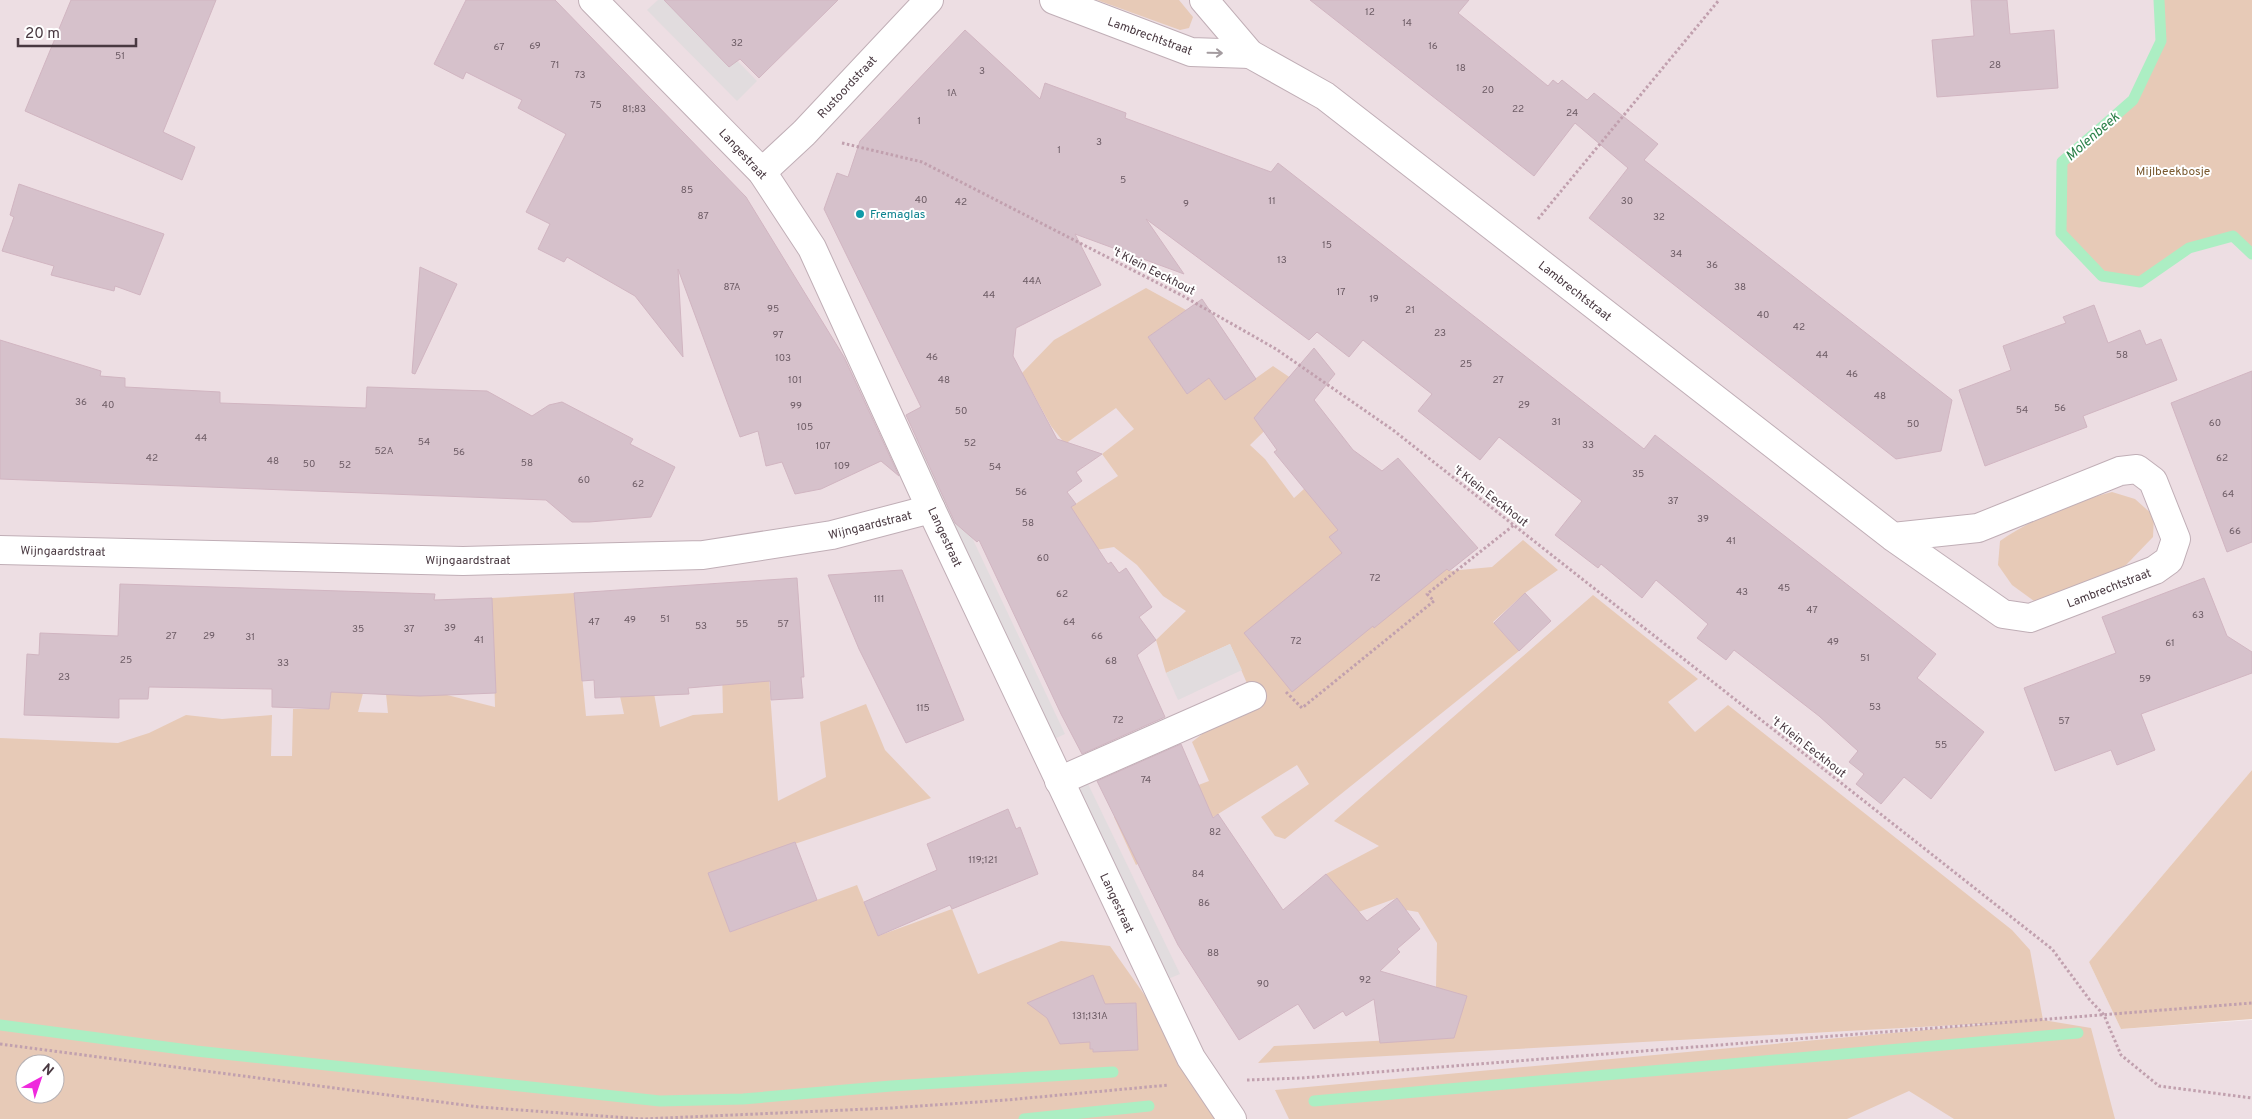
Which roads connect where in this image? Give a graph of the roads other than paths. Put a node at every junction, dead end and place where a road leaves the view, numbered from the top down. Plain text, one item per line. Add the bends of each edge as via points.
1 (593, 0) edge
2 (929, 0) edge
3 (1054, 0) edge
4 (1204, 0) edge
5 (1250, 54) junction
6 (762, 172) junction
7 (931, 509) junction
8 (1893, 537) junction
9 (0, 550) edge
10 (1252, 696) road end
11 (1059, 781) junction
12 (1232, 1119) edge

1 - 6 street, Langestraat
2 - 6 street, Rustoordstraat via 804,133
3 -> 5 street, Lambrechtstraat via 1191,52
4 - 5 street, Lambrechtstraat
5 - 8 street, Lambrechtstraat via 1325,96
6 - 7 street, Langestraat via 812,248
7 - 9 street, Wijngaardstraat via 832,535 703,554 463,561
7 - 11 street, Langestraat
8 - 8 street, Lambrechtstraat via 2003,614 2030,618 2155,570 2168,560 2176,539 2153,481 2137,469 2120,471 1978,528
10 - 11 street
11 - 12 street, Langestraat via 1191,1058

